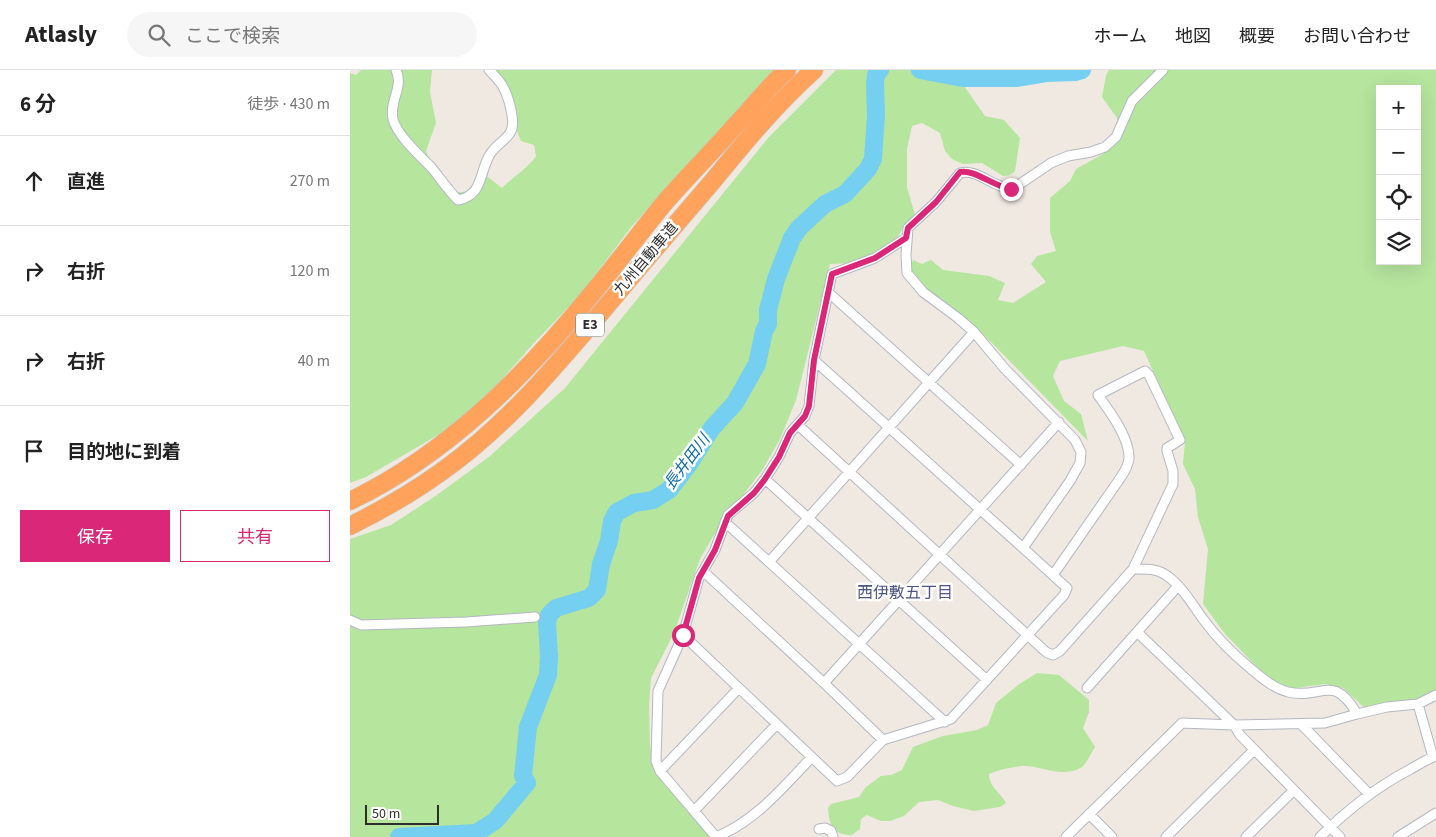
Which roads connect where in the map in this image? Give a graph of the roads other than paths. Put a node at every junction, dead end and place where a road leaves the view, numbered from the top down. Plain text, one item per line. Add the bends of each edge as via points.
1 (396, 70) edge
2 (489, 70) edge
3 (814, 70) edge
4 (1163, 70) edge
5 (785, 72) edge
6 (906, 238) junction
7 (829, 293) junction
8 (974, 332) junction
9 (814, 360) junction
10 (929, 383) junction
11 (1059, 422) junction
12 (798, 425) junction
13 (889, 428) junction
14 (1021, 465) junction
15 (849, 472) junction
16 (765, 479) junction
17 (350, 501) edge
18 (980, 510) junction
19 (808, 518) junction
20 (725, 522) junction
21 (350, 526) edge
22 (1023, 548) junction
23 (940, 555) junction
24 (769, 562) junction
25 (1133, 569) junction
26 (704, 572) junction
27 (1053, 575) junction
28 (1178, 586) junction
29 (899, 600) junction
30 (536, 617) dead end
31 (350, 620) edge
32 (1137, 632) junction
33 (683, 635) junction
34 (1028, 636) junction
35 (860, 644) junction
36 (988, 680) junction
37 (824, 684) junction
38 (739, 688) junction
39 (1087, 688) dead end
40 (1436, 695) edge
41 (1418, 704) junction
42 (1357, 714) junction
43 (945, 722) junction
44 (777, 724) junction
45 (1300, 724) junction
46 (1234, 725) junction
47 (883, 740) junction
48 (1254, 750) junction
49 (1435, 756) edge
50 (812, 757) junction
51 (660, 771) junction
52 (1294, 790) junction
53 (1369, 794) junction
54 (694, 811) junction
55 (1436, 813) edge
56 (1090, 814) junction
57 (1330, 827) junction
58 (819, 829) dead end
59 (833, 837) edge
60 (1066, 837) edge
61 (1112, 837) edge
62 (1166, 837) edge
63 (1246, 837) edge
64 (1320, 837) edge
65 (1340, 837) edge
66 (1398, 837) edge

1 - 2 street via 399,82 392,108 393,120 413,149 458,200 466,199 478,188 489,155 512,131 507,95
3 - 21 highway, 九州自動車道 / E3 via 752,134 570,348 514,408 443,471
4 - 6 street via 1132,101 1116,137 1105,147 1051,163 1014,188 998,186 972,173 960,172 936,202 908,228
5 - 17 highway, 九州自動車道 / E3 via 668,200 581,306 500,394 430,453 396,477
6 - 7 street via 875,258 832,274
6 - 8 street via 907,273 923,292
7 - 9 street
7 - 10 street
8 - 10 street
8 - 11 street via 1005,369
9 - 12 street via 809,406
9 - 13 street
10 - 13 street
10 - 14 street
11 - 14 street
11 - 22 street via 1075,440 1081,452 1080,464
12 - 15 street
12 - 16 street via 790,433
13 - 15 street
13 - 18 street
14 - 18 street
15 - 19 street
15 - 23 street
16 - 19 street
16 - 20 street
18 - 22 street
18 - 23 street
19 - 24 street
19 - 29 street
20 - 24 street
20 - 26 street
22 - 27 street
23 - 29 street
23 - 34 street
24 - 35 street
25 - 27 street via 1173,484 1168,448 1180,440 1150,375 1145,371 1098,395 1128,446 1129,460 1121,477
25 - 28 street via 1152,569 1166,574
25 - 34 street via 1060,651 1053,655 1046,652
26 - 33 street via 699,578
26 - 37 street
27 - 34 street via 1067,588
28 - 32 street
28 - 42 street via 1220,639 1264,680 1290,692 1333,690 1346,697
29 - 35 street
29 - 36 street
30 - 31 street via 361,625
32 - 39 street
32 - 46 street
33 - 38 street
33 - 51 street via 658,690 656,761
34 - 36 street
35 - 37 street
35 - 43 street
36 - 43 street via 952,719
37 - 47 street
38 - 44 street
38 - 51 street
40 - 41 street
41 - 42 street
41 - 49 street
42 - 45 street via 1332,722
43 - 47 street
44 - 50 street
44 - 54 street
45 - 46 street
45 - 53 street
46 - 48 street
46 - 56 street via 1179,725
47 - 50 street via 847,777 837,781
48 - 52 street
48 - 62 street
49 - 53 street
50 - 54 street via 764,808 732,830 716,836
51 - 54 street
52 - 57 street
52 - 63 street
53 - 57 street
55 - 66 street
56 - 60 street
56 - 61 street
57 - 64 street
57 - 65 street
58 - 59 street via 825,828

